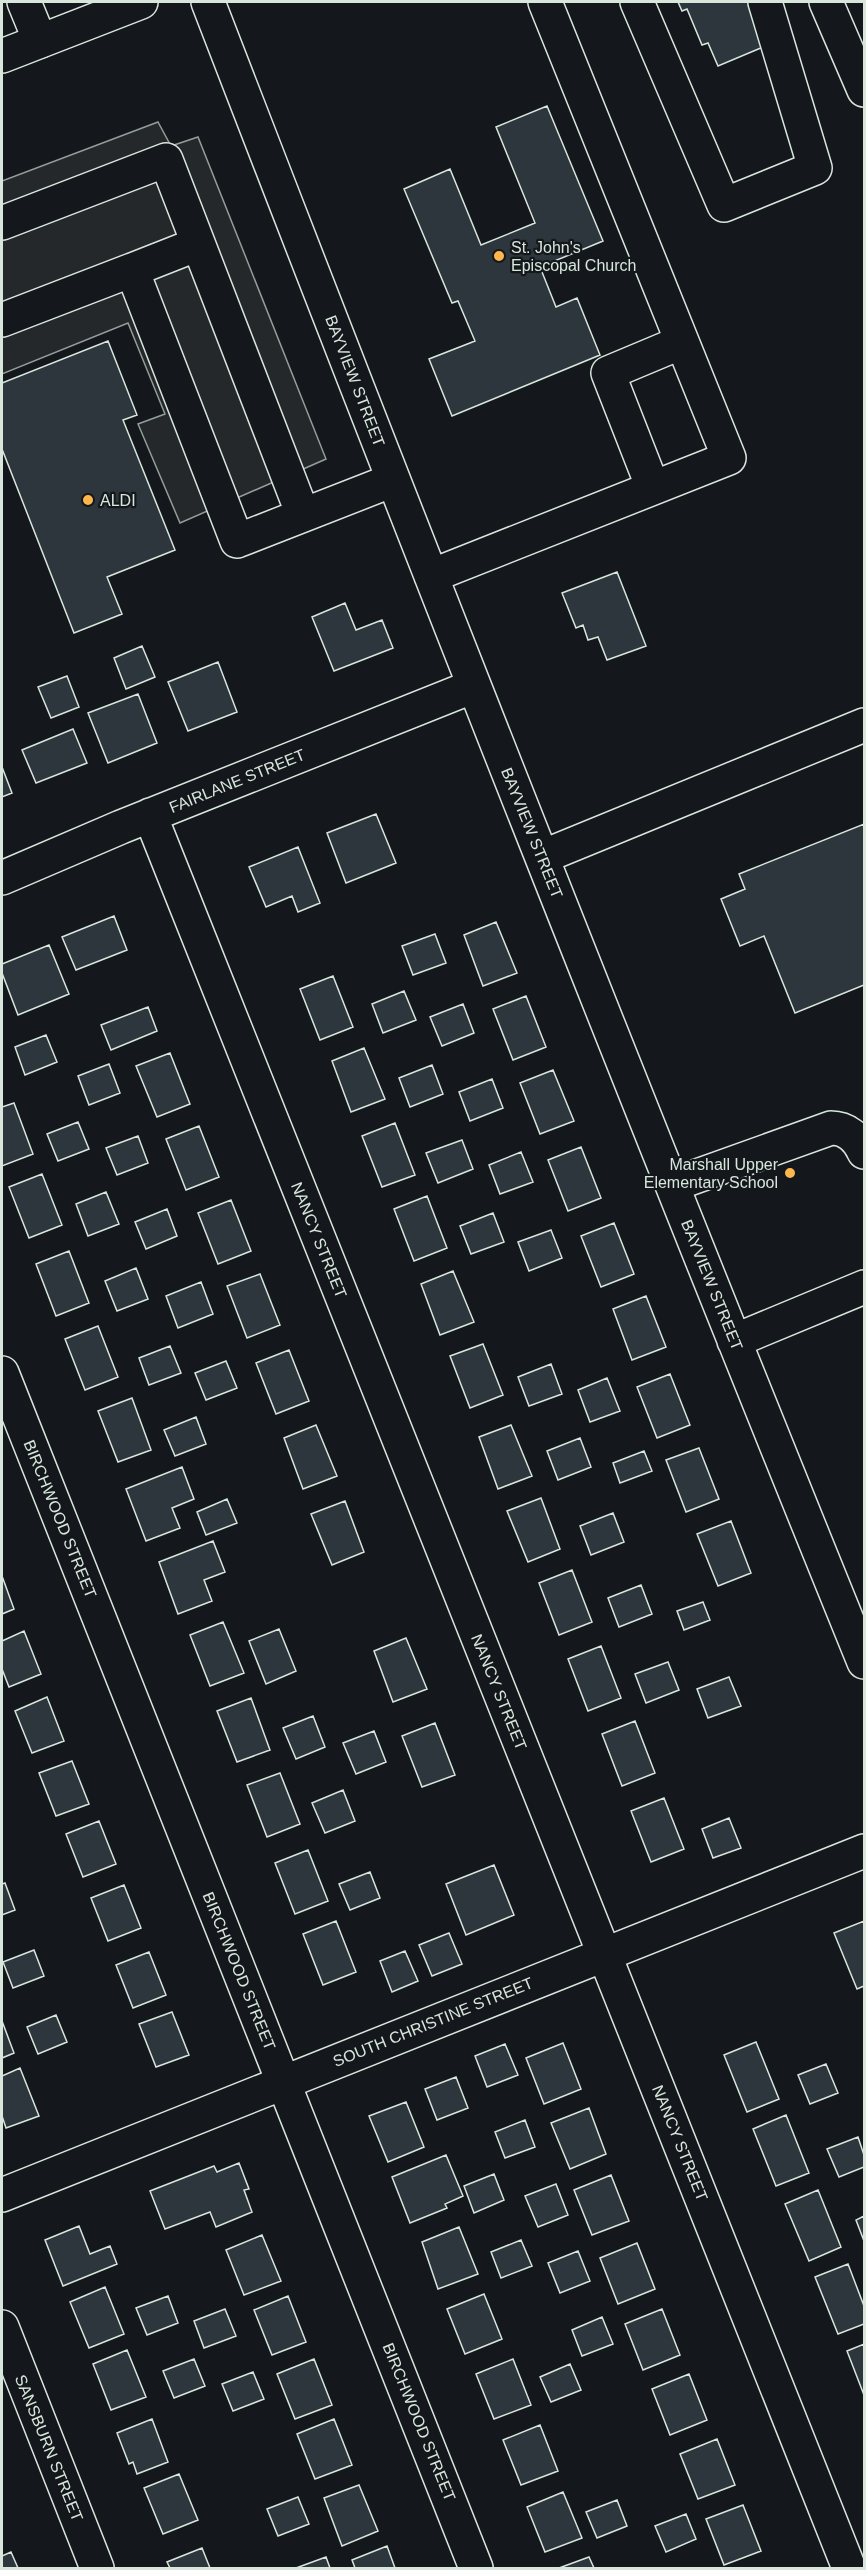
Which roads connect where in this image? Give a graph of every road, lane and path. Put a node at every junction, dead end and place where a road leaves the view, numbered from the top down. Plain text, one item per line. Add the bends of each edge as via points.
1 (24, 2) edge
2 (141, 2) edge
3 (208, 2) edge
4 (545, 2) edge
5 (637, 2) edge
6 (765, 2) edge
7 (826, 2) edge
8 (40, 41) junction
9 (2, 56) edge
10 (864, 90) edge
11 (2, 223) edge
12 (198, 244) junction
13 (132, 270) junction
14 (2, 320) edge
15 (682, 342) junction
16 (393, 480) junction
17 (653, 488) junction
18 (303, 515) junction
19 (431, 576) junction
20 (474, 686) junction
21 (864, 725) edge
22 (150, 815) junction
23 (542, 857) junction
24 (2, 878) edge
25 (864, 1152) edge
26 (672, 1185) junction
27 (864, 1287) edge
28 (734, 1341) junction
29 (2, 1373) edge
30 (864, 1662) edge
31 (864, 1851) edge
32 (603, 1955) junction
33 (284, 2081) junction
34 (2, 2195) edge
35 (2, 2327) edge
36 (97, 2568) edge
37 (476, 2568) edge
38 (849, 2568) edge

1 - 8 street
2 - 8 street
3 - 16 street, BAYVIEW STREET
4 - 15 street
5 - 6 street via 724,205 815,168
7 - 10 street
8 - 9 street
11 - 12 street via 166,160
12 - 13 street
12 - 18 street
13 - 14 street
13 - 18 street via 237,541
15 - 17 street via 608,374
15 - 17 street via 729,458
16 - 18 street
16 - 19 street, BAYVIEW STREET
17 - 19 street
19 - 20 street, BAYVIEW STREET
20 - 22 street, FAIRLANE STREET
20 - 23 street, BAYVIEW STREET
21 - 23 street
22 - 24 street, FAIRLANE STREET
22 - 32 street, NANCY STREET
23 - 26 street, BAYVIEW STREET
25 - 26 street via 852,1135 831,1128
26 - 28 street, BAYVIEW STREET
27 - 28 street
28 - 30 street, BAYVIEW STREET
29 - 33 street, BIRCHWOOD STREET
31 - 32 street, SOUTH CHRISTINE STREET
32 - 33 street, SOUTH CHRISTINE STREET
32 - 38 street, NANCY STREET
33 - 34 street, SOUTH CHRISTINE STREET
33 - 37 street, BIRCHWOOD STREET
35 - 36 street, SANSBURN STREET

